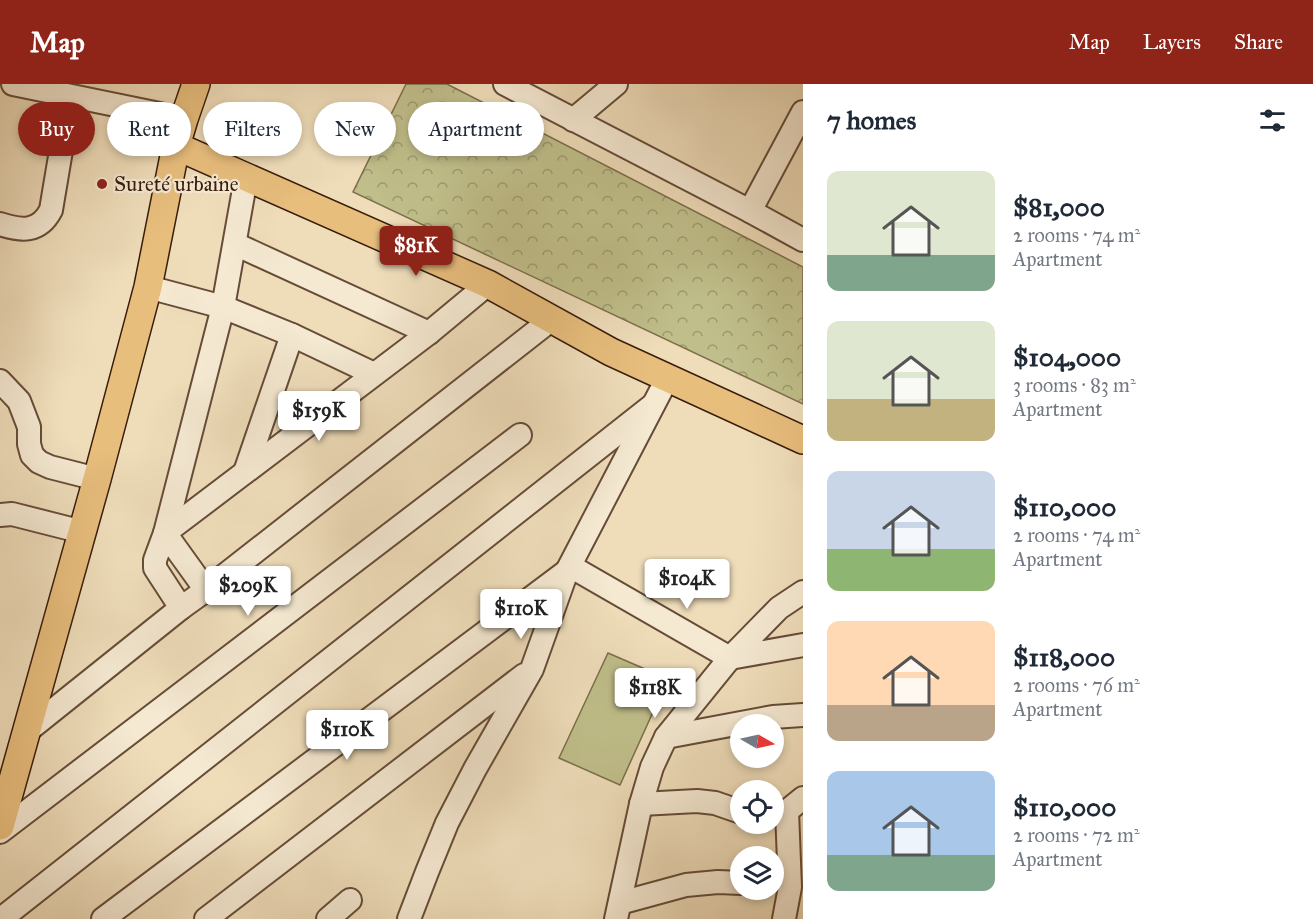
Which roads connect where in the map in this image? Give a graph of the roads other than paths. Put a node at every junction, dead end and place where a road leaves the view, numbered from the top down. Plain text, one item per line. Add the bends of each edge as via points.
1 (13, 84) edge
2 (196, 84) edge
3 (505, 84) edge
4 (616, 84) edge
5 (70, 97) junction
6 (190, 102) edge
7 (107, 104) edge
8 (803, 112) edge
9 (573, 120) junction
10 (191, 153) edge
11 (174, 156) edge
12 (246, 178) junction
13 (750, 211) junction
14 (0, 224) edge
15 (803, 240) edge
16 (235, 244) junction
17 (488, 284) junction
18 (148, 287) junction
19 (223, 307) junction
20 (552, 320) junction
21 (429, 333) junction
22 (292, 335) junction
23 (374, 374) junction
24 (669, 377) junction
25 (0, 381) edge
26 (653, 405) junction
27 (520, 435) dead end
28 (803, 440) edge
29 (245, 472) junction
30 (97, 480) junction
31 (0, 515) edge
32 (83, 532) junction
33 (165, 533) junction
34 (569, 568) junction
35 (206, 591) junction
36 (803, 592) edge
37 (182, 608) junction
38 (803, 645) edge
39 (730, 658) junction
40 (532, 669) junction
41 (803, 715) edge
42 (26, 732) junction
43 (666, 737) junction
44 (641, 804) junction
45 (730, 808) edge
46 (788, 808) edge
47 (0, 826) edge
48 (0, 832) edge
49 (730, 883) edge
50 (789, 886) edge
51 (350, 900) dead end
52 (618, 911) edge
53 (1, 919) edge
54 (103, 919) edge
55 (206, 919) edge
56 (328, 919) edge
57 (409, 919) edge
58 (784, 919) edge

1 - 5 street
2 - 6 main road
3 - 9 street
4 - 9 street
5 - 7 street
5 - 14 street via 47,218 29,229
8 - 13 street
9 - 13 street
10 - 12 main road
11 - 18 main road
12 - 16 street
12 - 17 main road
13 - 15 street
16 - 19 street
16 - 21 street
17 - 20 main road
17 - 21 street
18 - 19 street
18 - 30 main road
19 - 22 street
19 - 33 street
20 - 24 main road
20 - 35 street
21 - 23 street
22 - 23 street
22 - 29 street
23 - 29 street
24 - 26 street
24 - 28 main road
25 - 30 street via 19,401 29,427 32,455 50,467
26 - 34 street
26 - 53 street
27 - 48 street
29 - 33 street
30 - 32 main road
31 - 32 street via 12,514
32 - 42 main road
33 - 35 street
33 - 37 street via 155,568
34 - 39 street
34 - 40 street
34 - 54 street
35 - 37 street
36 - 39 street via 779,608
37 - 42 street
38 - 39 street
39 - 43 street
40 - 55 street
40 - 57 street via 447,823
41 - 43 street
42 - 47 main road
43 - 44 street
44 - 45 street via 697,801
44 - 52 street
46 - 50 street
49 - 52 street via 686,885
50 - 58 street
51 - 56 street

